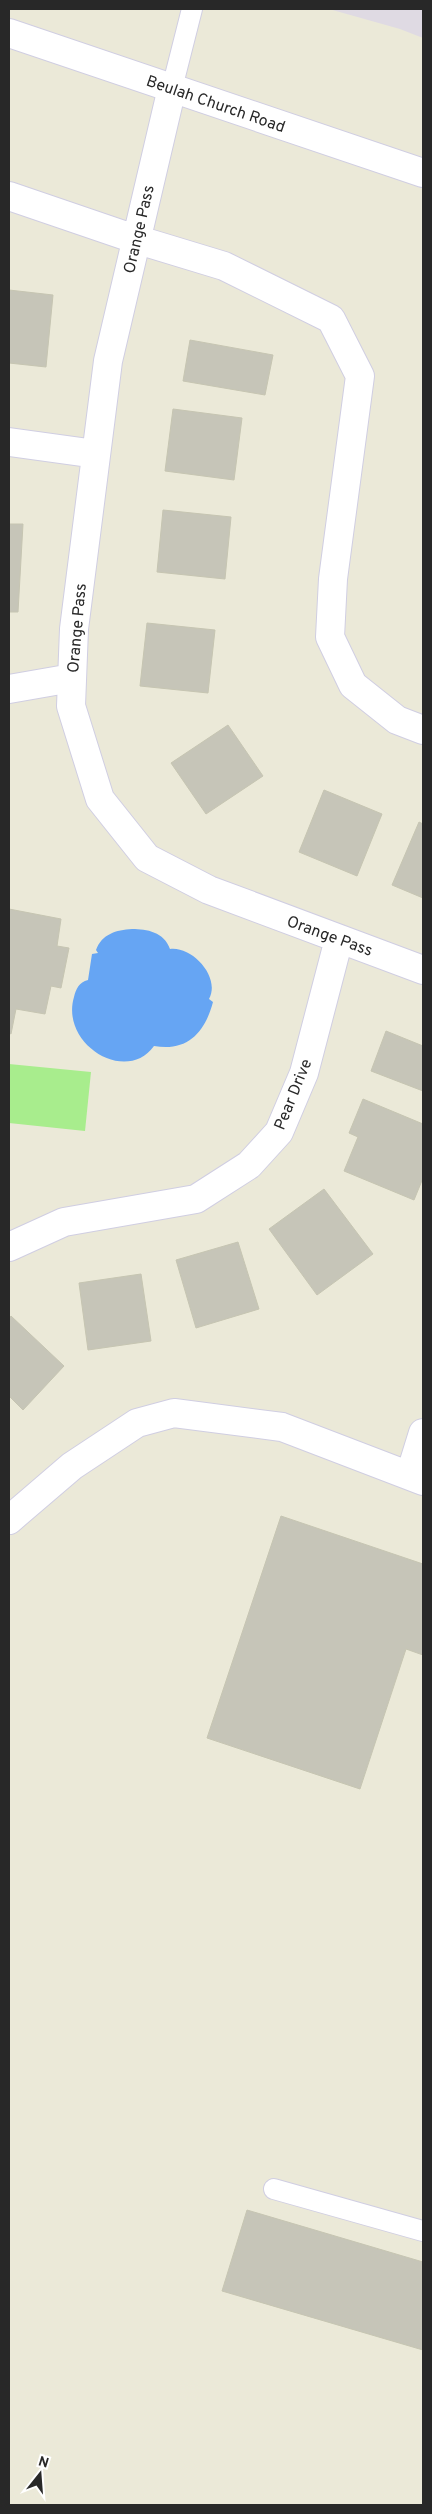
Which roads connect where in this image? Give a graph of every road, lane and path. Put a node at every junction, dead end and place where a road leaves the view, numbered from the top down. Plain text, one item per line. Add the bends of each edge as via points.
1 (192, 9) edge
2 (9, 33) edge
3 (172, 88) junction
4 (423, 173) edge
5 (9, 196) edge
6 (135, 239) junction
7 (9, 442) edge
8 (96, 454) junction
9 (72, 678) junction
10 (9, 689) edge
11 (423, 730) edge
12 (339, 939) junction
13 (423, 970) edge
14 (9, 1246) edge
15 (423, 1433) edge
16 (416, 1478) edge
17 (9, 1520) edge
18 (274, 2189) dead end
19 (423, 2231) edge

1 - 3 lane
2 - 3 street, Beulah Church Road
3 - 4 street, Beulah Church Road
3 - 6 street, Orange Pass
5 - 6 street
6 - 8 street, Orange Pass via 108,361
6 - 11 street via 224,266 331,319 360,376 333,579 330,638 353,685 397,720
7 - 8 street
8 - 9 street, Orange Pass via 74,630
9 - 10 street
9 - 12 street, Orange Pass via 72,706 100,799 147,858 209,890
12 - 13 street, Orange Pass
12 - 14 street, Pear Drive via 304,1073 279,1132 249,1165 196,1200 64,1222
15 - 16 street
16 - 17 street via 282,1427 174,1413 137,1423 72,1466
18 - 19 lane

